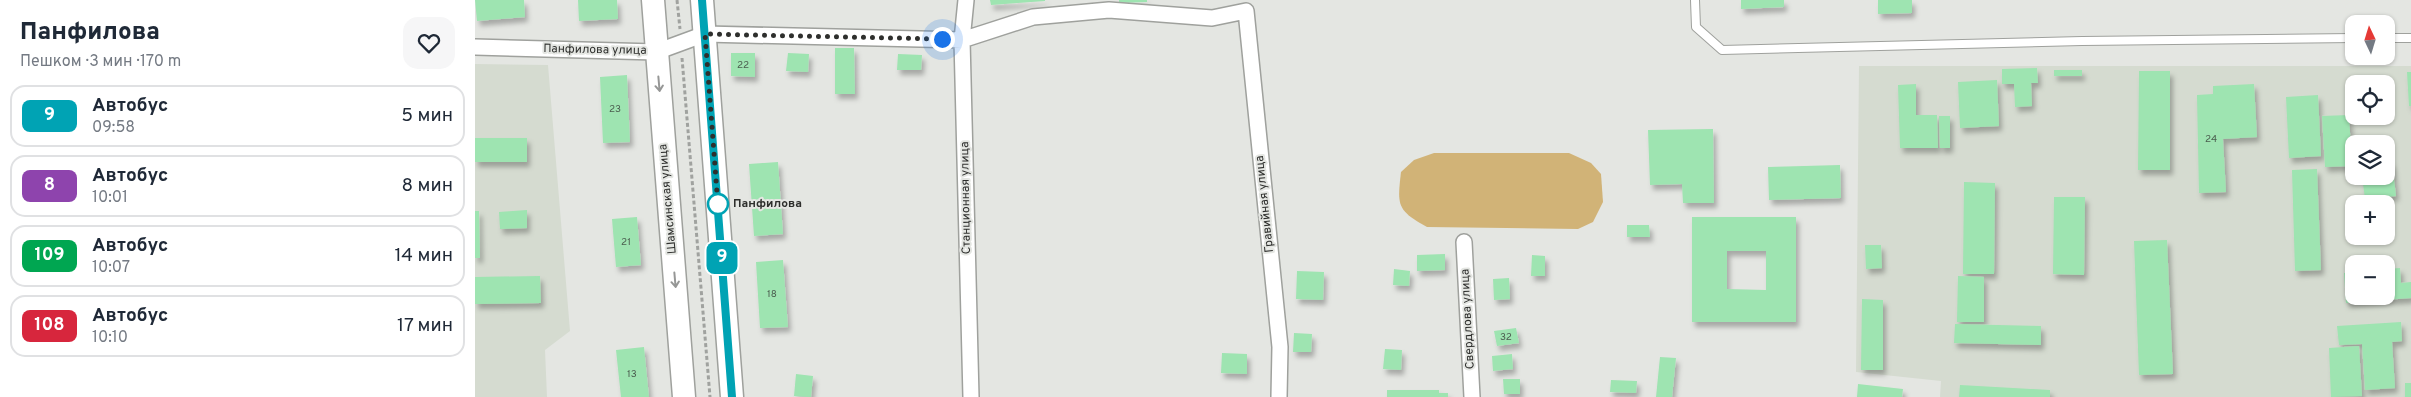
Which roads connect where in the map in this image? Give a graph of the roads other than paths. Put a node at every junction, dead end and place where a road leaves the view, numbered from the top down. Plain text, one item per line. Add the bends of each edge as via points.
1 (653, 0) edge
2 (702, 0) edge
3 (966, 0) edge
4 (1695, 0) edge
5 (1246, 11) joint
6 (705, 34) junction
7 (2345, 38) edge
8 (2395, 38) edge
9 (2411, 38) edge
10 (962, 40) junction
11 (475, 47) edge
12 (656, 52) junction
13 (1464, 242) dead end
14 (684, 397) edge
15 (732, 397) edge
16 (971, 397) edge
17 (1279, 397) edge
18 (1472, 397) edge

1 - 12 main road, Шамсинская улица
2 - 6 main road
3 - 10 street, Станционная улица
4 - 7 lane via 1696,27 1722,50 2082,40
5 - 10 street, Панфилова улица via 1211,18 1109,10 1033,17
5 - 17 street, Гравийная улица via 1280,347
6 - 10 street, Панфилова улица
6 - 12 street, Панфилова улица
6 - 15 main road
8 - 9 lane
10 - 16 street, Станционная улица
11 - 12 street, Панфилова улица
12 -> 14 main road, Шамсинская улица
13 - 18 street, Свердлова улица

